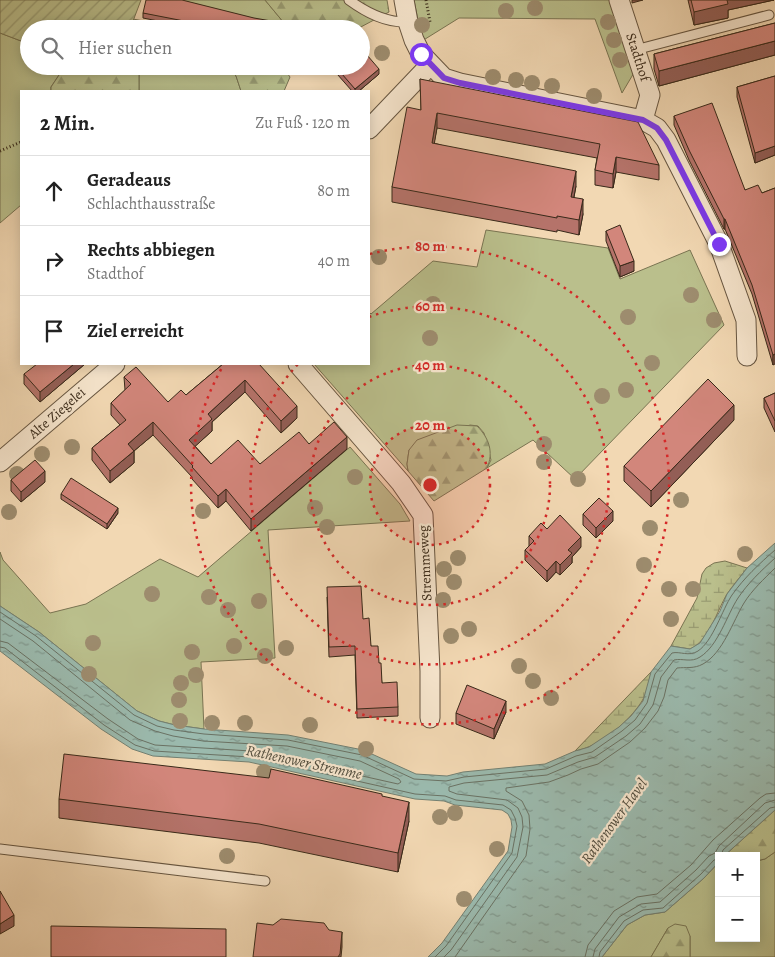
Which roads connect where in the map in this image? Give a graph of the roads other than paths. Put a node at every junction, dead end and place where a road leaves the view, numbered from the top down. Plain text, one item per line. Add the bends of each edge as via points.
1 (349, 0) edge
2 (404, 0) edge
3 (619, 0) edge
4 (769, 15) dead end
5 (408, 22) junction
6 (635, 50) junction
7 (430, 65) junction
8 (643, 120) junction
9 (370, 128) edge
10 (747, 356) dead end
11 (114, 365) edge
12 (299, 365) edge
13 (0, 462) edge
14 (430, 718) dead end
15 (0, 849) edge
16 (265, 881) dead end

1 - 5 lane via 386,20
2 - 5 street
3 - 6 street, Stadthof
4 - 6 lane
5 - 7 street via 421,54
6 - 8 street, Stadthof via 650,96
7 - 8 street via 444,78 460,83
7 - 9 street
8 - 10 street via 657,128 666,140 719,244 746,320
11 - 13 street, Alte Ziegelei
12 - 14 street, Stremmeweg via 401,483 423,515
15 - 16 lane

